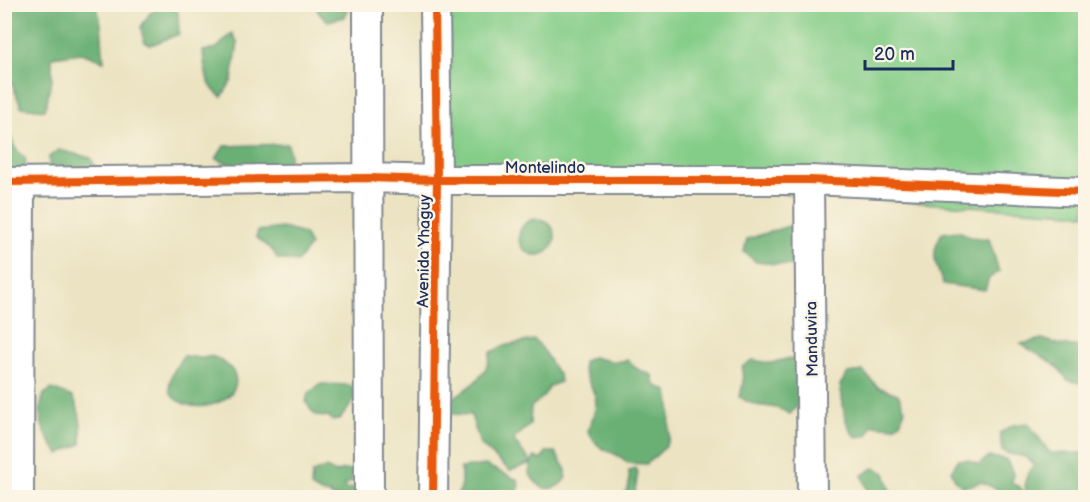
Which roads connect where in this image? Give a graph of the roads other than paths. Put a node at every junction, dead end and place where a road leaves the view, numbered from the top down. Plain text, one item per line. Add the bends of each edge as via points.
1 (368, 4) edge
2 (435, 4) edge
3 (368, 178) junction
4 (437, 180) junction
5 (809, 180) junction
6 (12, 182) edge
7 (1086, 192) edge
8 (19, 498) edge
9 (369, 498) edge
10 (433, 498) edge
11 (812, 498) edge

1 - 3 street
2 - 4 street, Avenida Yhaguy
3 - 4 street, Montelindo
3 - 6 street, Montelindo
3 - 9 street
4 - 5 street, Montelindo
4 - 10 street, Avenida Yhaguy
5 - 7 street, Montelindo
5 - 11 street, Manduvira
6 - 8 street

